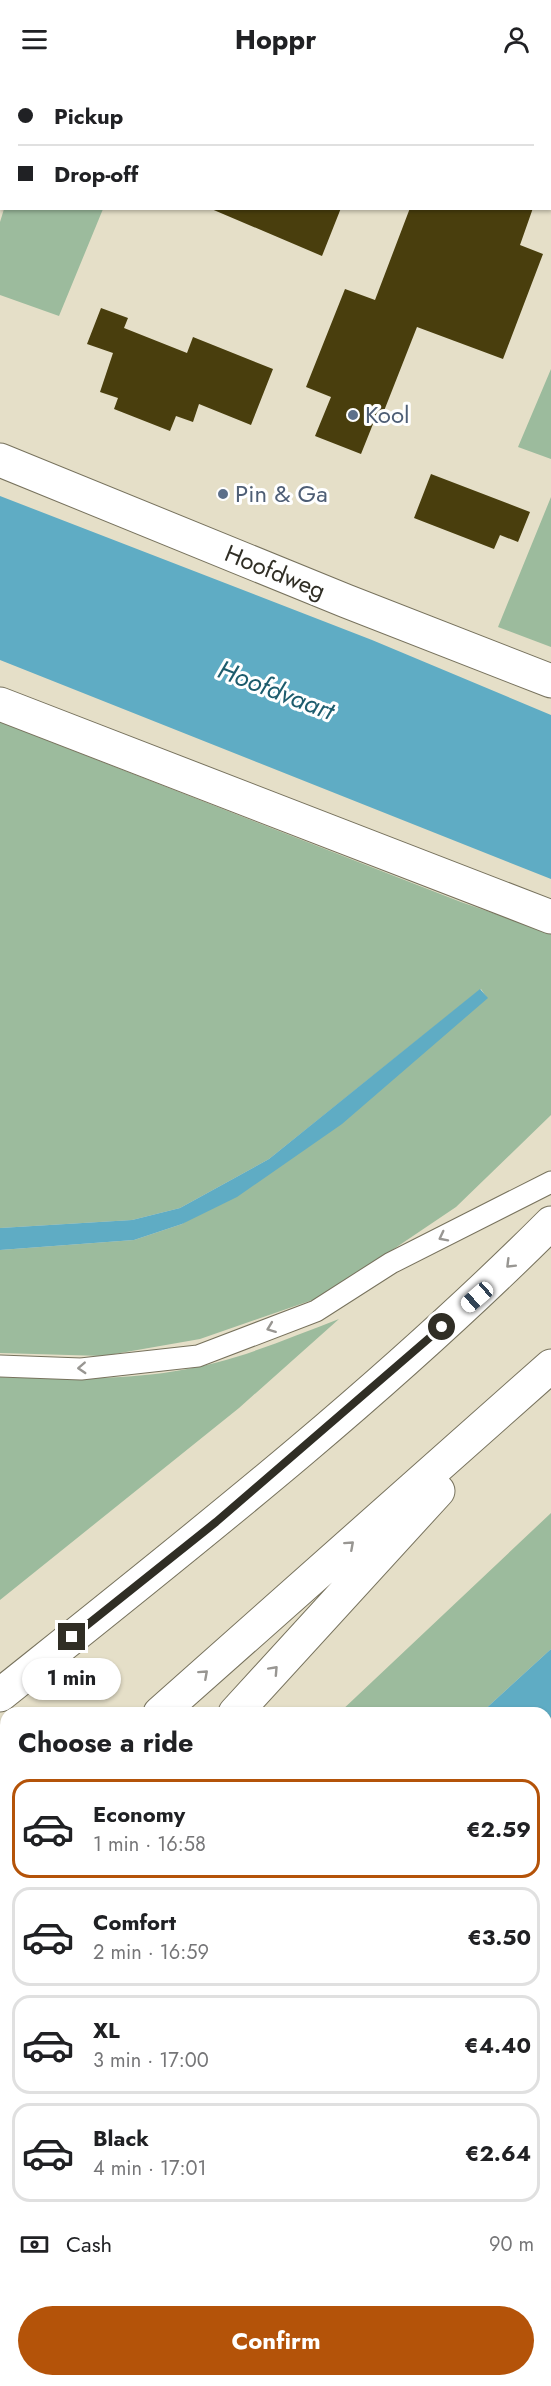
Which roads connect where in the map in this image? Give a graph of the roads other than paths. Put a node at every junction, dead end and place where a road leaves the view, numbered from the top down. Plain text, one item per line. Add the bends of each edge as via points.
1 (0, 460) edge
2 (551, 681) edge
3 (0, 704) edge
4 (551, 916) edge
5 (551, 1182) edge
6 (551, 1223) edge
7 (0, 1366) edge
8 (551, 1367) edge
9 (0, 1695) edge
10 (167, 1707) edge
11 (240, 1707) edge

1 - 2 main road, Hoofdweg
3 - 4 main road
5 -> 7 lane via 391,1263 316,1311 198,1356 81,1369
6 -> 9 main road via 477,1297 216,1522
10 -> 8 main road
11 -> 8 main road

